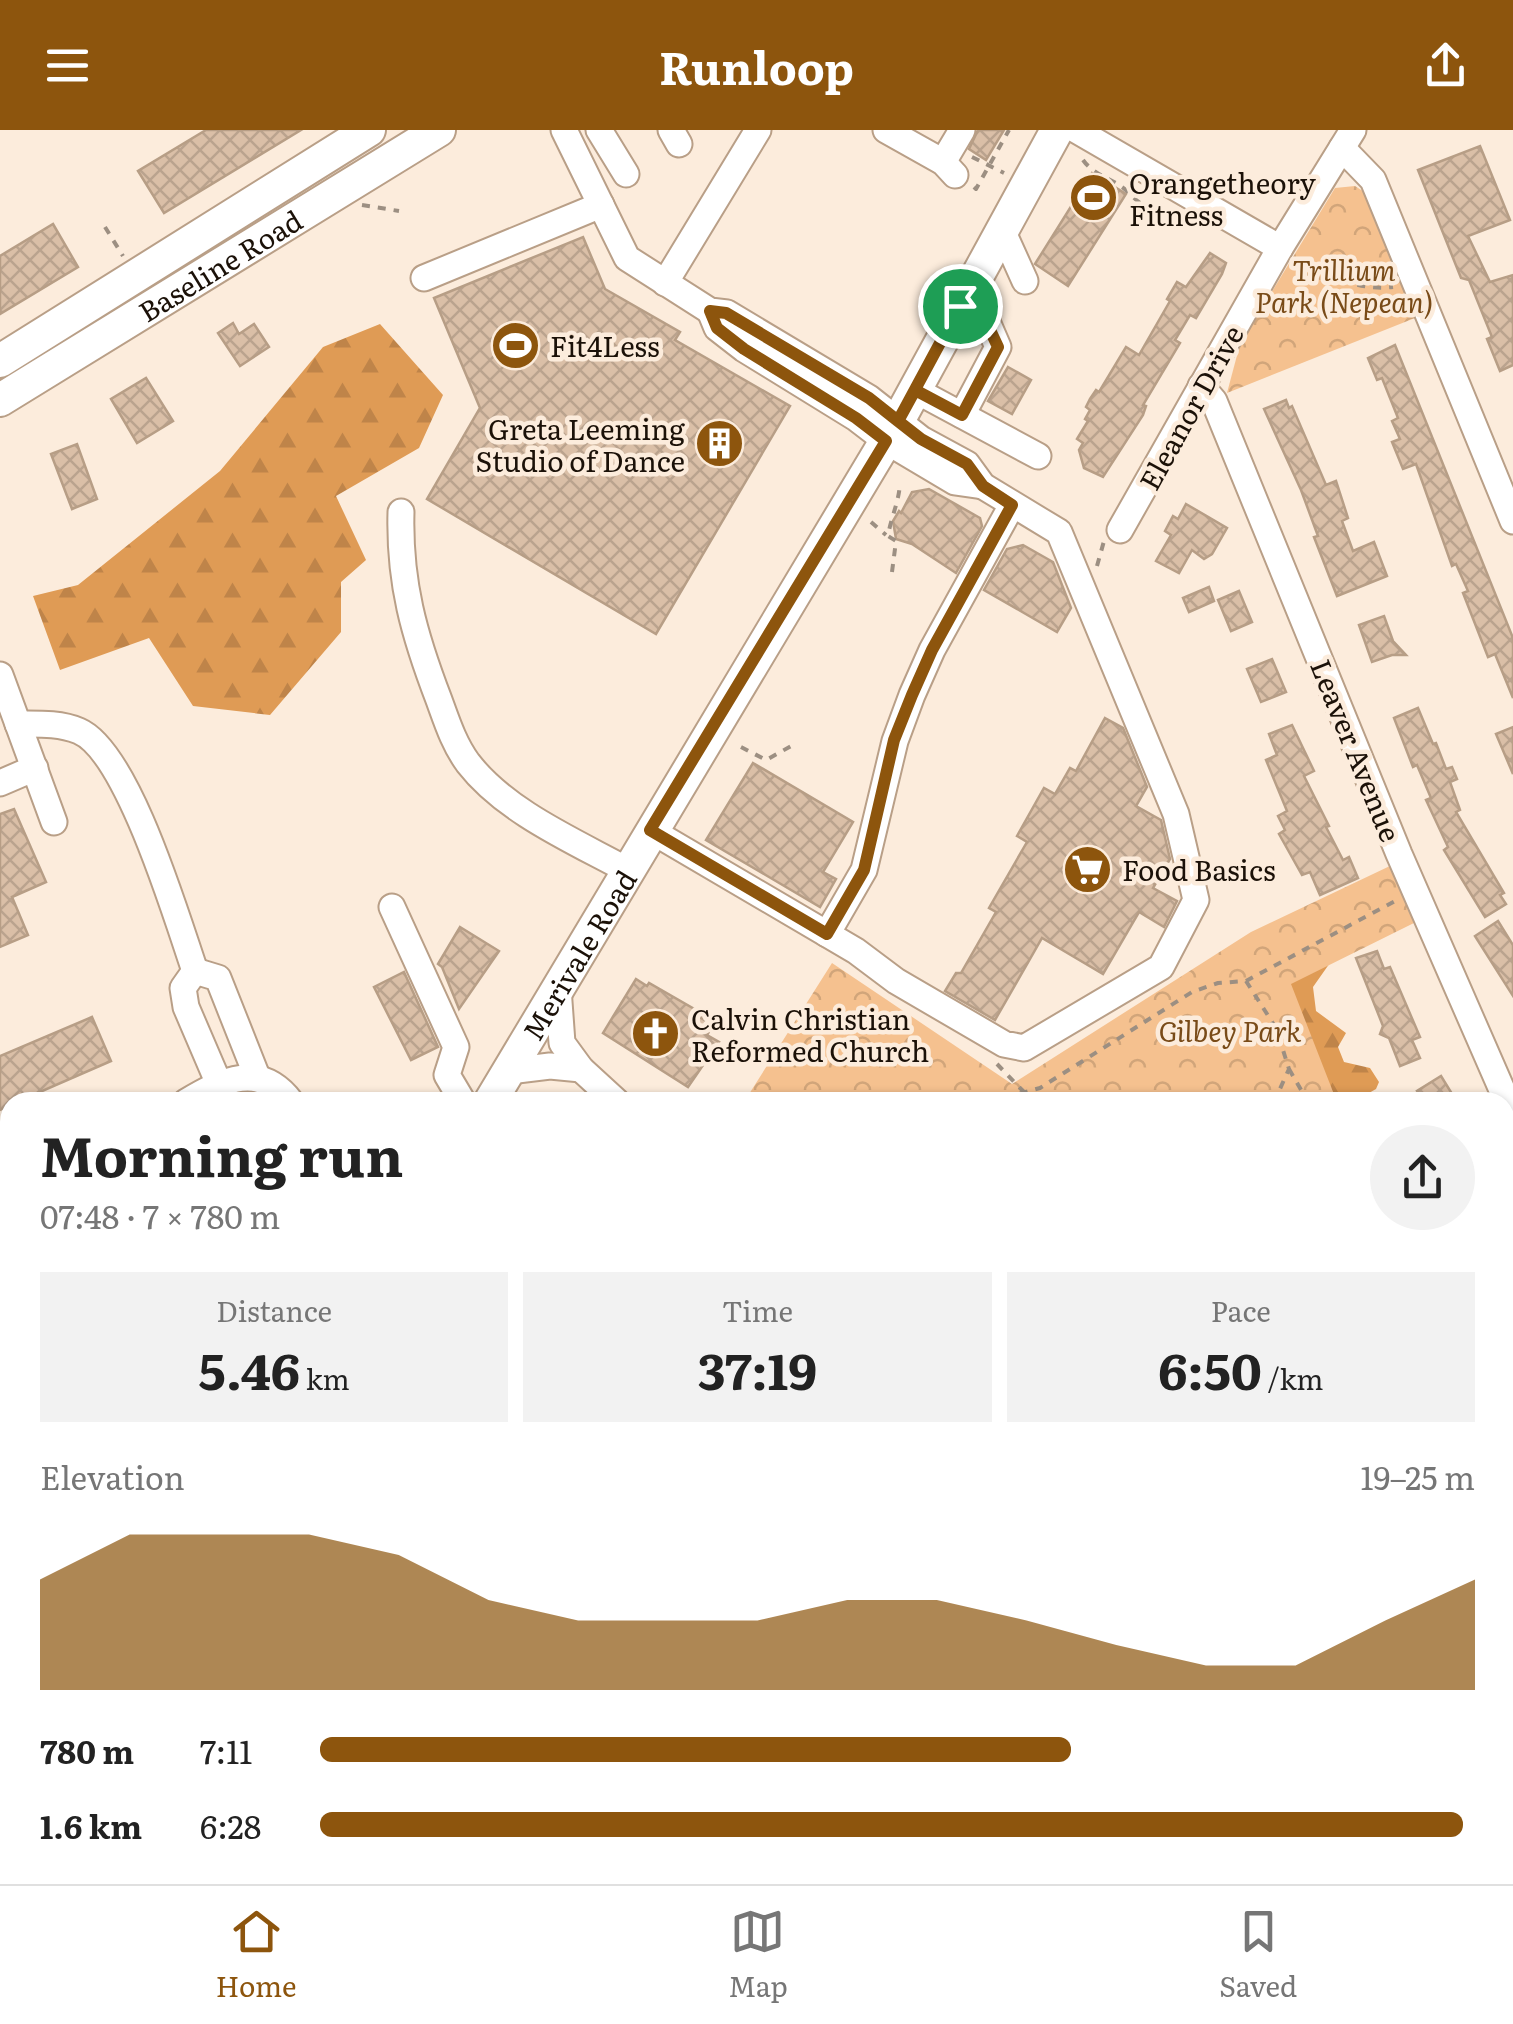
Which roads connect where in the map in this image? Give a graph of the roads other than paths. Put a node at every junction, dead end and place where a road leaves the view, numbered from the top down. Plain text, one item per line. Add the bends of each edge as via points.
1 (439, 130) edge
2 (564, 130) edge
3 (599, 130) edge
4 (758, 130) edge
5 (1057, 130) edge
6 (902, 133) edge
7 (354, 134) edge
8 (1347, 139) edge
9 (1078, 143) edge
10 (955, 159) edge
11 (370, 171) junction
12 (626, 174) dead end
13 (601, 204) junction
14 (1002, 230) junction
15 (1280, 248) junction
16 (983, 265) junction
17 (424, 278) dead end
18 (666, 284) junction
19 (960, 306) junction
20 (0, 361) edge
21 (1201, 386) junction
22 (915, 390) junction
23 (0, 400) edge
24 (962, 415) junction
25 (892, 431) junction
26 (1038, 456) dead end
27 (1012, 505) junction
28 (401, 512) dead end
29 (1513, 521) edge
30 (1120, 530) road end
31 (0, 675) edge
32 (18, 724) junction
33 (35, 768) junction
34 (0, 783) edge
35 (54, 822) dead end
36 (650, 830) junction
37 (628, 870) junction
38 (392, 907) dead end
39 (827, 934) junction
40 (195, 971) junction
41 (558, 988) junction
42 (581, 1068) junction
43 (508, 1071) junction
44 (258, 1080) junction
45 (219, 1084) junction
46 (204, 1092) edge
47 (284, 1092) edge
48 (457, 1092) edge
49 (496, 1092) edge
50 (606, 1092) edge
51 (1503, 1092) edge

1 - 11 main road, Baseline Road
2 - 13 street
3 - 12 street
4 - 18 street
5 - 14 main road, Merivale Road
6 - 10 street
7 - 11 main road
7 - 20 main road, Baseline Road
8 - 15 street, Eleanor Drive
8 - 29 street via 1373,180
9 - 15 street
11 - 23 main road, Baseline Road
13 - 17 street
13 - 18 street via 626,258
14 - 16 main road, Merivale Road
14 - 16 street via 1025,281
15 - 21 street, Eleanor Drive
16 - 19 main road, Merivale Road
18 - 25 street via 710,311 717,328 750,340 856,418
19 - 22 main road, Merivale Road
19 - 24 street via 984,317 998,347
21 - 30 street, Eleanor Drive
21 - 51 street, Leaver Avenue via 1214,401
22 - 24 street
22 - 25 main road, Merivale Road
24 - 26 street
25 - 27 street via 955,482 983,486
25 - 36 main road, Merivale Road
27 - 39 street via 912,695 894,740 864,870
27 - 39 street via 1059,532 1176,814 1196,900 1161,968 1024,1048 1004,1044
28 - 37 street via 410,616 462,753 551,829
31 - 32 street
32 - 33 street
32 - 40 street via 82,732 106,754 154,850
33 - 34 street
33 - 35 street
36 - 37 main road, Merivale Road
36 - 39 street
37 - 41 main road, Merivale Road
38 - 48 street via 456,1046 446,1075
40 - 44 street via 218,978
40 - 45 street via 184,988 186,1007
41 - 42 street via 562,1043
41 - 43 main road, Merivale Road
42 - 43 street
42 - 50 street
43 - 49 main road, Merivale Road
44 - 45 street
44 - 47 street
45 - 46 street

